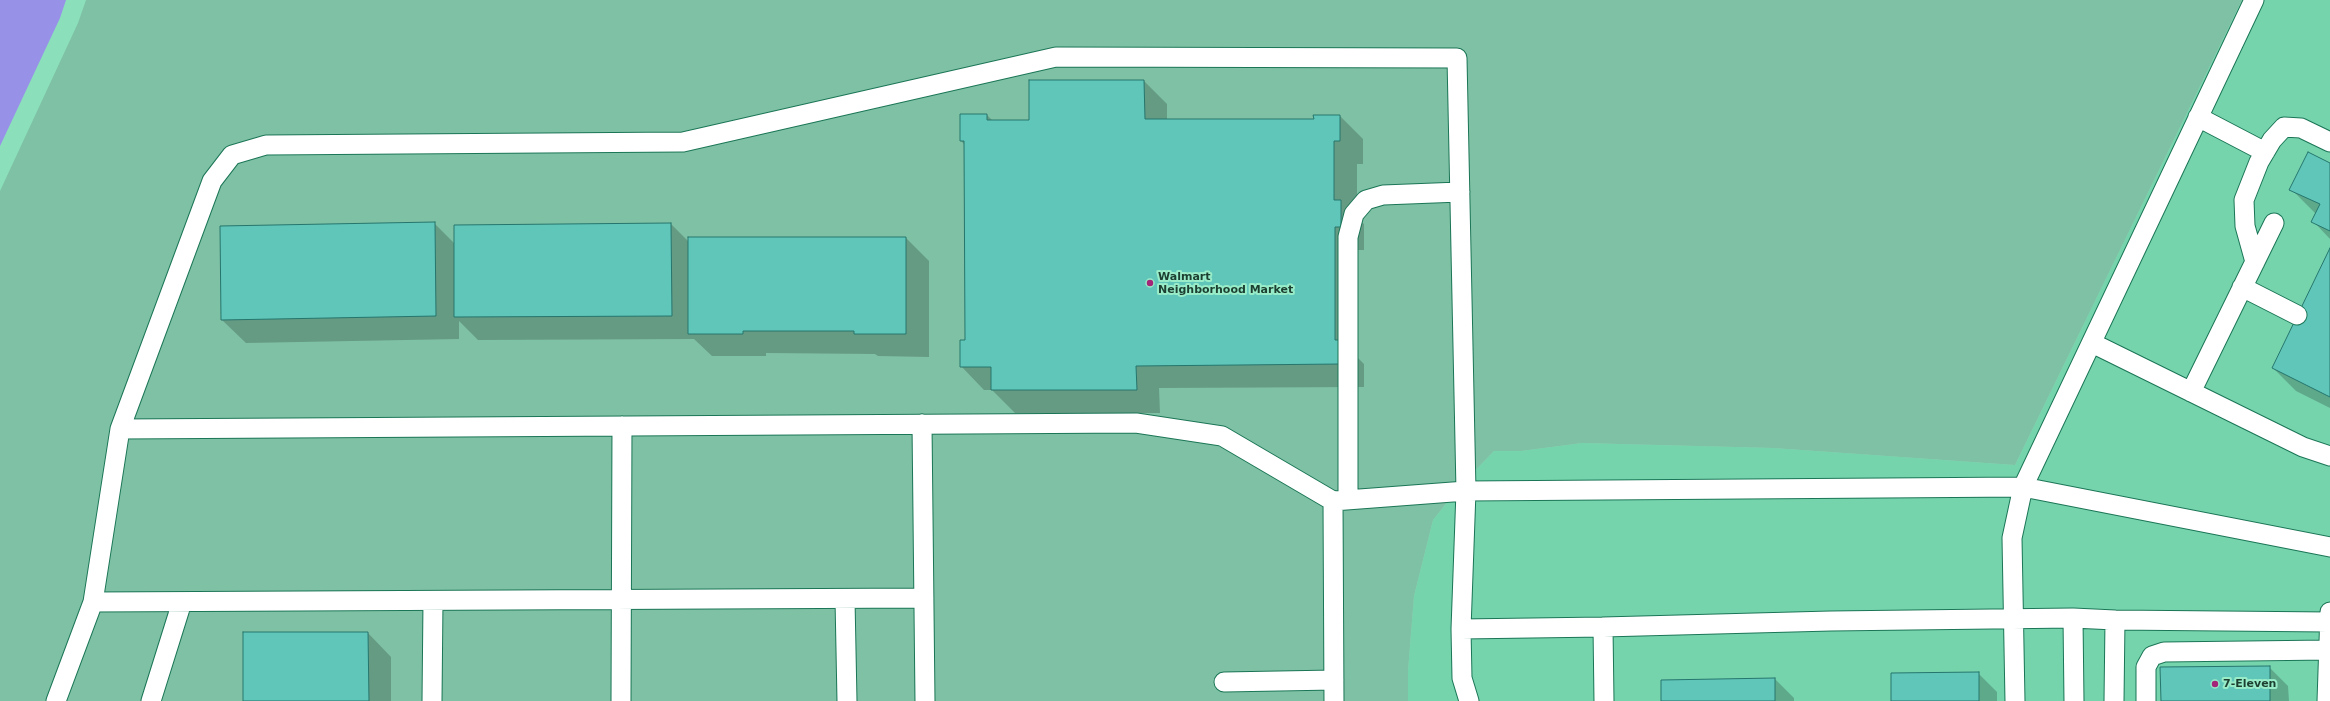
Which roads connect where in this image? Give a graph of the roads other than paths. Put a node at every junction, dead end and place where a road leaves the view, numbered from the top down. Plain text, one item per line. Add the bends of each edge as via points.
1 (2254, 0) edge
2 (2198, 117) junction
3 (2330, 142) edge
4 (2265, 152) junction
5 (1460, 192) junction
6 (2274, 223) dead end
7 (2255, 262) junction
8 (2242, 287) junction
9 (2297, 315) dead end
10 (2092, 344) junction
11 (2191, 392) junction
12 (922, 424) junction
13 (622, 426) junction
14 (120, 429) junction
15 (2330, 456) edge
16 (2023, 487) junction
17 (1466, 491) junction
18 (1340, 500) junction
19 (2330, 547) edge
20 (924, 598) junction
21 (845, 599) junction
22 (620, 600) junction
23 (433, 601) junction
24 (93, 602) junction
25 (182, 602) junction
26 (2330, 617) edge
27 (2073, 618) junction
28 (2014, 620) junction
29 (2115, 620) junction
30 (1603, 627) junction
31 (1461, 629) junction
32 (2328, 650) junction
33 (1462, 678) junction
34 (1334, 680) junction
35 (1224, 682) dead end
36 (56, 701) edge
37 (151, 701) edge
38 (432, 701) edge
39 (621, 701) edge
40 (847, 701) edge
41 (925, 701) edge
42 (1334, 701) edge
43 (1454, 701) edge
44 (1469, 701) edge
45 (1604, 701) edge
46 (2015, 701) edge
47 (2074, 701) edge
48 (2114, 701) edge
49 (2146, 701) edge
50 (2327, 701) edge

1 - 2 lane
2 - 4 lane
2 - 10 lane
3 - 4 lane via 2301,128 2284,127
4 - 7 lane via 2244,200 2245,226
5 - 14 lane via 1457,58 1056,57 683,142 266,145 232,155 212,180
5 - 17 lane
5 - 18 lane via 1383,195 1366,200 1354,214 1348,237
6 - 7 lane
7 - 8 lane
8 - 9 lane
8 - 11 lane
10 - 11 lane
10 - 16 lane
11 - 15 lane via 2303,447
12 - 13 lane
12 - 18 lane via 1136,423 1222,436
12 - 20 lane
13 - 14 lane
13 - 22 lane
14 - 24 lane
16 - 17 lane
16 - 19 lane
16 - 28 lane via 2012,538
17 - 18 lane
17 - 31 lane
18 - 34 lane
20 - 21 lane
20 - 41 lane
21 - 22 lane
21 - 40 lane
22 - 23 lane
22 - 39 lane
23 - 25 lane
23 - 38 lane
24 - 25 lane
24 - 36 lane
25 - 37 lane
26 - 29 lane
26 - 32 lane
27 - 28 lane
27 - 29 lane
27 - 47 lane
28 - 30 lane via 1831,621
28 - 46 lane
29 - 48 lane
30 - 31 lane
30 - 45 lane
31 - 33 lane
32 - 49 lane via 2164,652 2152,656 2146,667
32 - 50 lane
33 - 43 lane
33 - 44 lane
34 - 35 lane
34 - 42 lane

